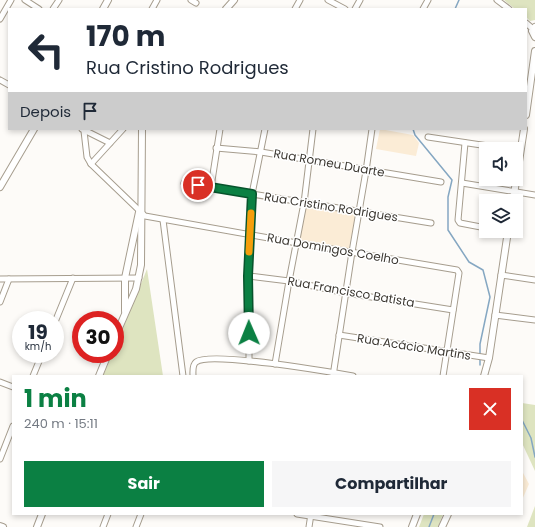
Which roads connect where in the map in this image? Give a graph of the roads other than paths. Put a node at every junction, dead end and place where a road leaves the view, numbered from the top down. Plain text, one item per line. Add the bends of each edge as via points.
1 (11, 0) edge
2 (25, 0) edge
3 (234, 0) edge
4 (328, 0) edge
5 (498, 0) edge
6 (37, 8) edge
7 (227, 8) edge
8 (343, 8) edge
9 (508, 8) edge
10 (0, 19) edge
11 (534, 28) edge
12 (535, 37) edge
13 (535, 51) edge
14 (527, 108) edge
15 (33, 130) edge
16 (83, 130) edge
17 (122, 130) edge
18 (142, 130) edge
19 (220, 130) edge
20 (265, 130) edge
21 (313, 130) edge
22 (372, 130) edge
23 (524, 130) edge
24 (428, 137) dead end
25 (520, 142) edge
26 (110, 143) junction
27 (465, 143) junction
28 (479, 145) edge
29 (216, 148) junction
30 (261, 152) junction
31 (309, 160) junction
32 (91, 164) junction
33 (366, 170) junction
34 (2, 179) edge
35 (441, 182) dead end
36 (184, 183) dead end
37 (462, 183) junction
38 (515, 186) edge
39 (211, 187) junction
40 (0, 188) edge
41 (515, 191) junction
42 (252, 194) junction
43 (514, 194) edge
44 (535, 195) edge
45 (304, 203) junction
46 (141, 210) junction
47 (360, 211) junction
48 (163, 220) junction
49 (431, 223) dead end
50 (479, 227) edge
51 (249, 234) junction
52 (507, 238) edge
53 (297, 243) junction
54 (132, 244) junction
55 (141, 245) junction
56 (352, 252) junction
57 (501, 275) junction
58 (248, 276) junction
59 (73, 278) junction
60 (125, 278) junction
61 (139, 278) junction
62 (0, 279) edge
63 (9, 279) junction
64 (535, 280) edge
65 (289, 281) junction
66 (346, 293) junction
67 (0, 302) edge
68 (453, 310) junction
69 (60, 311) edge
70 (125, 314) joint
71 (495, 315) junction
72 (535, 320) edge
73 (339, 335) junction
74 (447, 352) junction
75 (486, 358) junction
76 (250, 361) junction
77 (38, 363) edge
78 (104, 363) edge
79 (275, 364) junction
80 (333, 374) edge
81 (33, 375) edge
82 (99, 375) edge
83 (183, 375) edge
84 (193, 375) edge
85 (343, 375) edge
86 (443, 375) edge
87 (484, 375) edge
88 (0, 382) edge
89 (12, 387) edge
90 (12, 429) edge
91 (0, 459) edge
92 (42, 515) edge
93 (108, 515) edge
94 (142, 515) edge
95 (311, 515) edge
96 (417, 515) edge
97 (448, 515) edge
98 (0, 526) edge
99 (445, 526) edge
100 (3, 527) edge
101 (37, 527) edge
102 (103, 527) edge
103 (136, 527) edge
104 (309, 527) edge
105 (380, 527) edge
106 (412, 527) edge

1 - 10 street
2 - 6 street
3 - 7 street
4 - 8 street
5 - 9 street
11 - 12 street via 532,33
13 - 14 street
15 - 34 street
16 - 26 street
16 - 32 street via 87,157
17 - 26 street
18 - 46 street
19 - 29 street
20 - 30 street
21 - 31 street
22 - 33 street
23 - 25 street
24 - 27 street
26 - 32 street
27 - 28 street
27 - 37 street
29 - 30 street, Rua Romeu Duarte
29 - 39 street
30 - 31 street, Rua Romeu Duarte
30 - 42 street
31 - 33 street, Rua Romeu Duarte
31 - 45 street
32 - 46 street
33 - 35 street, Rua Romeu Duarte
33 - 47 street
34 - 40 street
36 - 39 street, Rua Cristino Rodrigues
37 - 41 street
37 - 50 street via 458,220 460,223
38 - 41 street
39 - 42 street, Rua Cristino Rodrigues
41 - 43 street
41 - 44 street
42 - 45 street, Rua Cristino Rodrigues
42 - 51 street
45 - 47 street, Rua Cristino Rodrigues
45 - 53 street
46 - 48 street, Rua Domingos Coelho
46 - 54 street
46 - 55 street
47 - 49 street, Rua Cristino Rodrigues
47 - 56 street
48 - 51 street, Rua Domingos Coelho
48 - 83 street
51 - 53 street, Rua Domingos Coelho
51 - 58 street
52 - 57 street
53 - 56 street, Rua Domingos Coelho
53 - 65 street
54 - 55 street
54 - 60 street
55 - 61 street
56 - 66 street
56 - 68 street, Rua Domingos Coelho via 457,270 459,273
57 - 64 street
57 - 71 street
58 - 65 street, Rua Francisco Batista
58 - 76 street
59 - 60 street
59 - 63 street
59 - 69 street
60 - 61 street
60 - 70 street
61 - 70 street
62 - 63 street
63 - 67 street
65 - 66 street, Rua Francisco Batista
65 - 79 street
66 - 68 street, Rua Francisco Batista
66 - 73 street
68 - 74 street
71 - 72 street
71 - 75 street
73 - 74 street, Rua Acácio Martins
73 - 80 street
74 - 75 street, Rua Acácio Martins
74 - 86 street
75 - 87 street
76 - 79 street
76 - 84 street via 200,359 194,364
77 - 81 street
78 - 82 street
79 - 80 street
80 - 85 street
88 - 89 street
90 - 91 street
92 - 101 street
93 - 102 street
94 - 103 street
95 - 104 street
95 - 105 street
96 - 106 street
97 - 99 street
98 - 100 street

